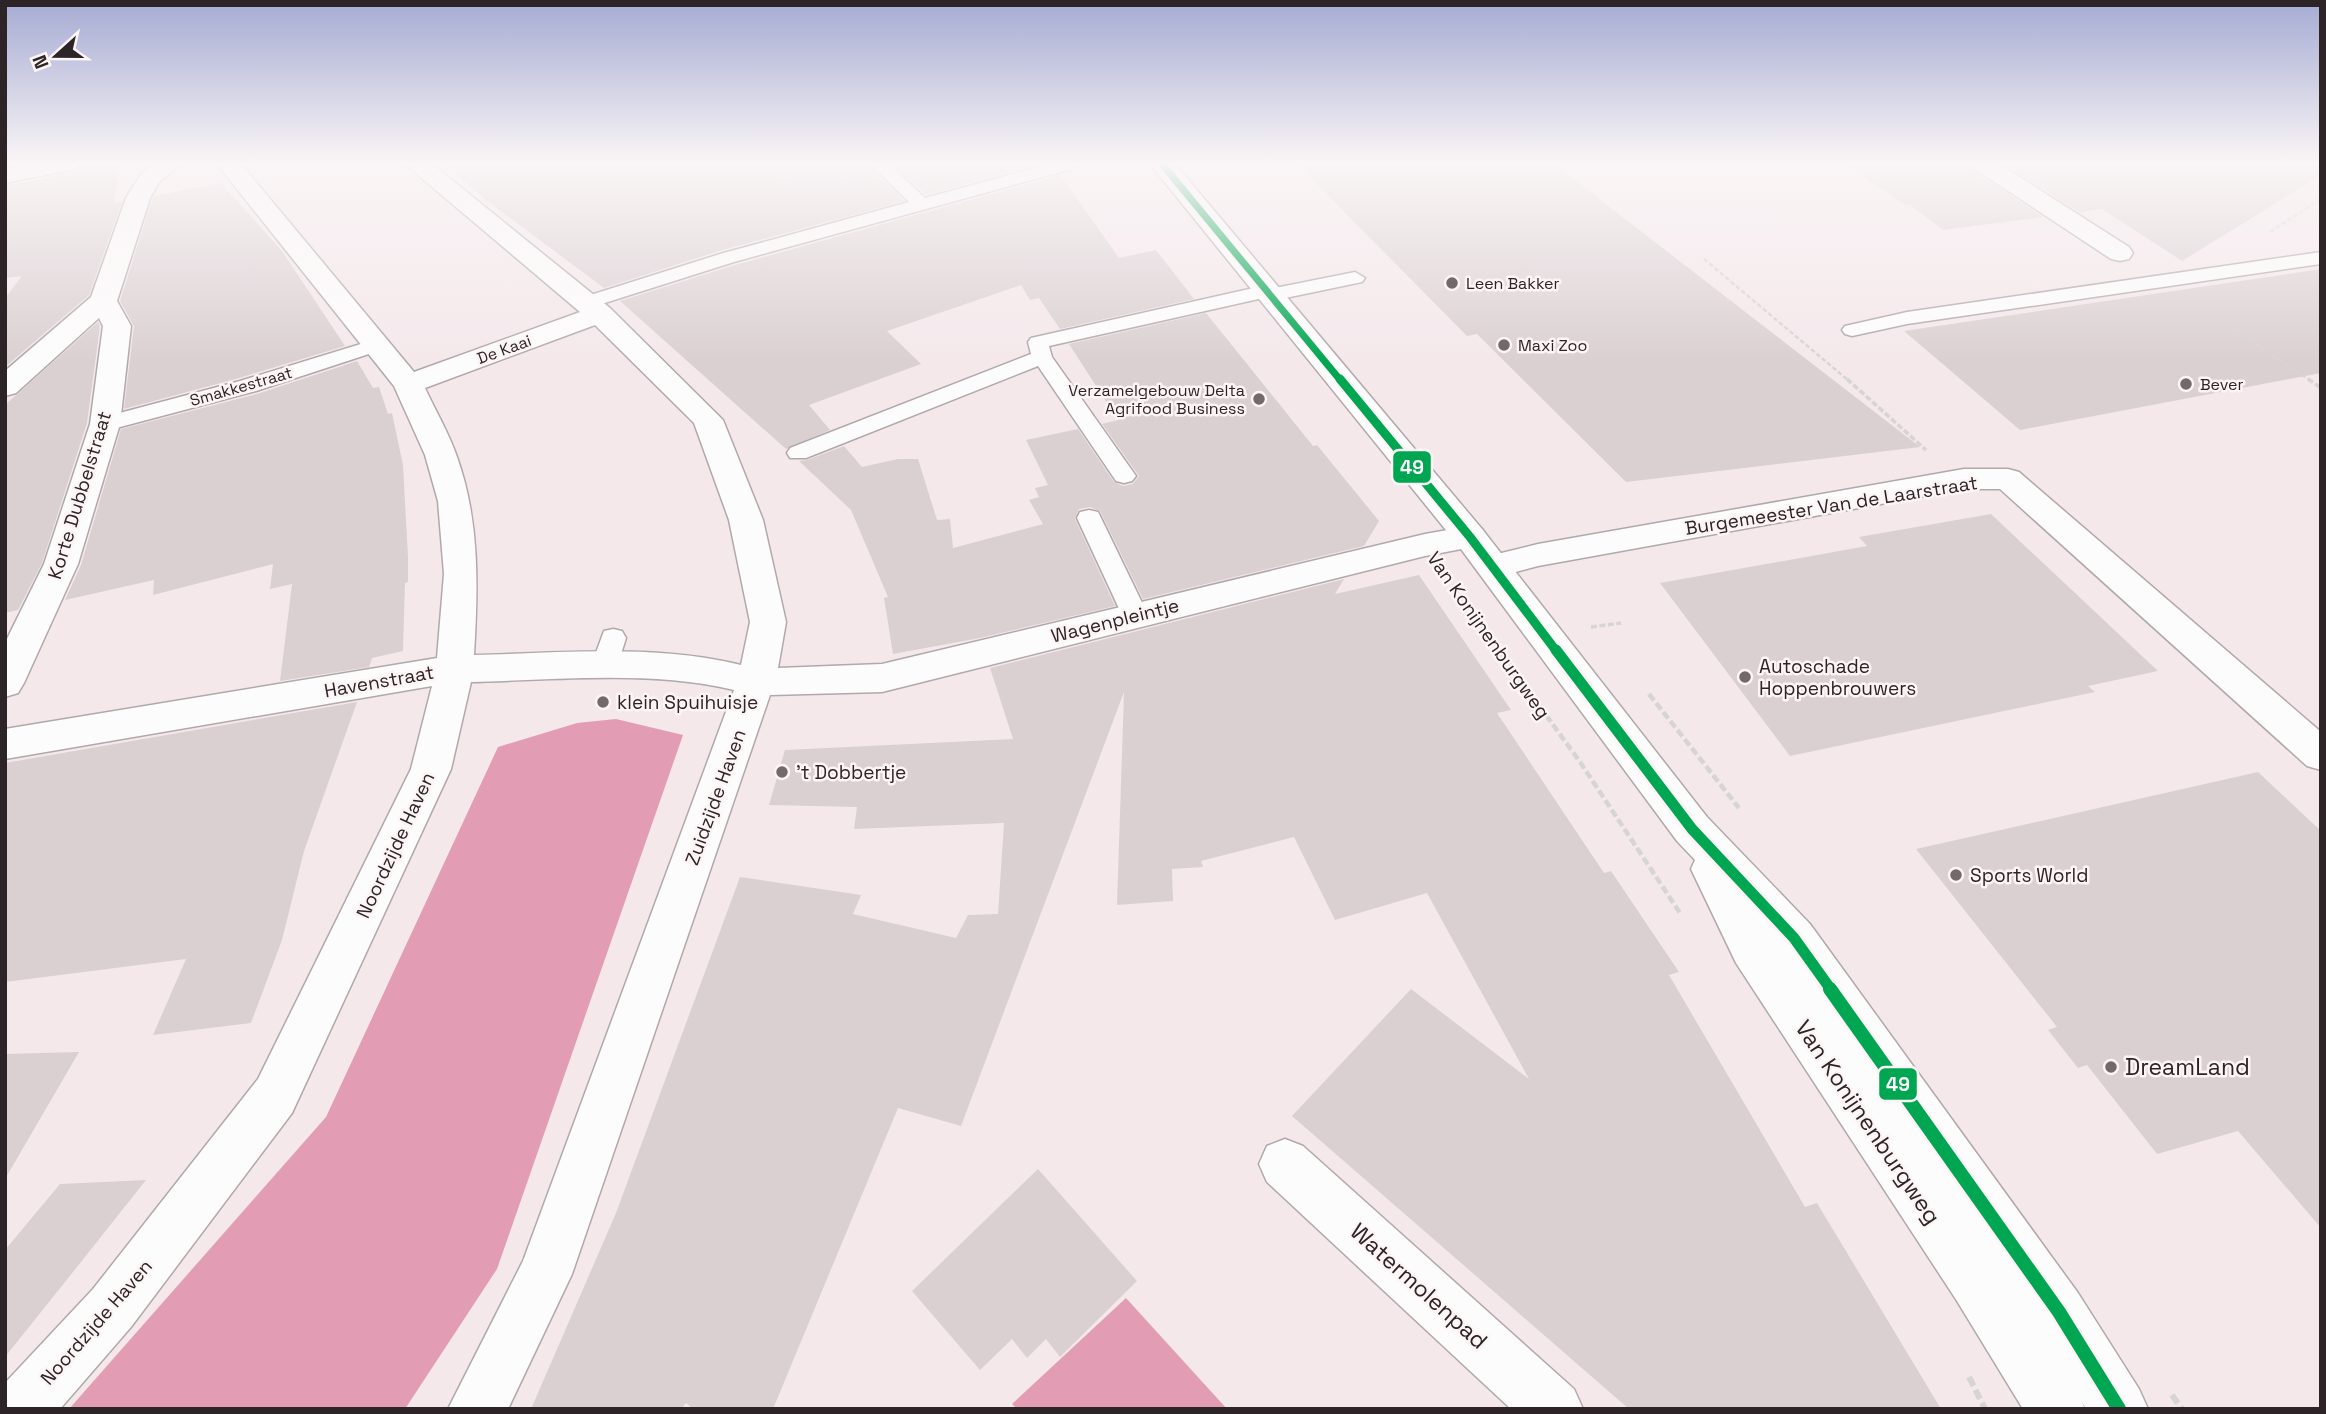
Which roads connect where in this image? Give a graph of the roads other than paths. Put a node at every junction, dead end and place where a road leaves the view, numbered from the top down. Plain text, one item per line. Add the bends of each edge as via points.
1 (127, 230) edge
2 (283, 230) edge
3 (497, 230) edge
4 (827, 230) edge
5 (1217, 230) edge
6 (2085, 230) edge
7 (2120, 253) dead end
8 (2321, 258) edge
9 (1355, 278) dead end
10 (1269, 293) junction
11 (103, 301) junction
12 (592, 309) junction
13 (1852, 330) dead end
14 (377, 345) junction
15 (45, 349) junction
16 (5, 350) edge
17 (1042, 357) junction
18 (408, 384) junction
19 (5, 387) edge
20 (105, 424) junction
21 (798, 453) dead end
22 (1124, 476) dead end
23 (1088, 518) dead end
24 (1470, 537) junction
25 (1493, 566) junction
26 (1135, 615) junction
27 (455, 669) junction
28 (756, 682) junction
29 (5, 683) edge
30 (5, 744) edge
31 (2321, 755) edge
32 (1692, 829) junction
33 (1284, 1164) dead end
34 (21, 1409) edge
35 (477, 1409) edge
36 (1554, 1409) edge
37 (2056, 1409) edge
38 (2119, 1409) edge

1 - 11 street
2 - 14 street, Noordzijde Haven
3 - 12 street, Zuidzijde Haven
4 - 12 lane via 727,258
5 - 10 street, Van Konijnenburgweg
6 - 7 street
8 - 13 lane via 1907,318
9 - 10 lane
10 - 17 lane via 1038,342
10 - 24 street, Van Konijnenburgweg
11 - 15 street
11 - 20 street, Korte Dubbelstraat via 117,326
12 - 18 street, De Kaai
12 - 28 street, Zuidzijde Haven via 708,420 715,434 746,520 768,622
14 - 18 street, Noordzijde Haven
14 - 20 lane, Smakkestraat
15 - 16 street
15 - 19 street
17 - 21 lane
17 - 22 lane
18 - 27 street, Noordzijde Haven via 441,455 454,501 461,574
20 - 29 street, Korte Dubbelstraat via 61,564
23 - 26 lane
24 - 25 street, Van Konijnenburgweg
24 - 26 street, Wagenpleintje
25 - 31 street, Burgemeester Van de Laarstraat via 1964,479 2008,479
25 - 32 street, Van Konijnenburgweg
26 - 28 street, Wagenpleintje via 881,677
27 - 28 street, Havenstraat via 609,652
27 - 30 street, Havenstraat
27 - 34 street, Noordzijde Haven via 431,769 275,1096 112,1308
28 - 35 street, Zuidzijde Haven via 545,1274
32 - 37 street, Van Konijnenburgweg via 1752,949
32 - 38 street, Van Konijnenburgweg via 1794,938 1990,1212
33 - 36 street, Watermolenpad

